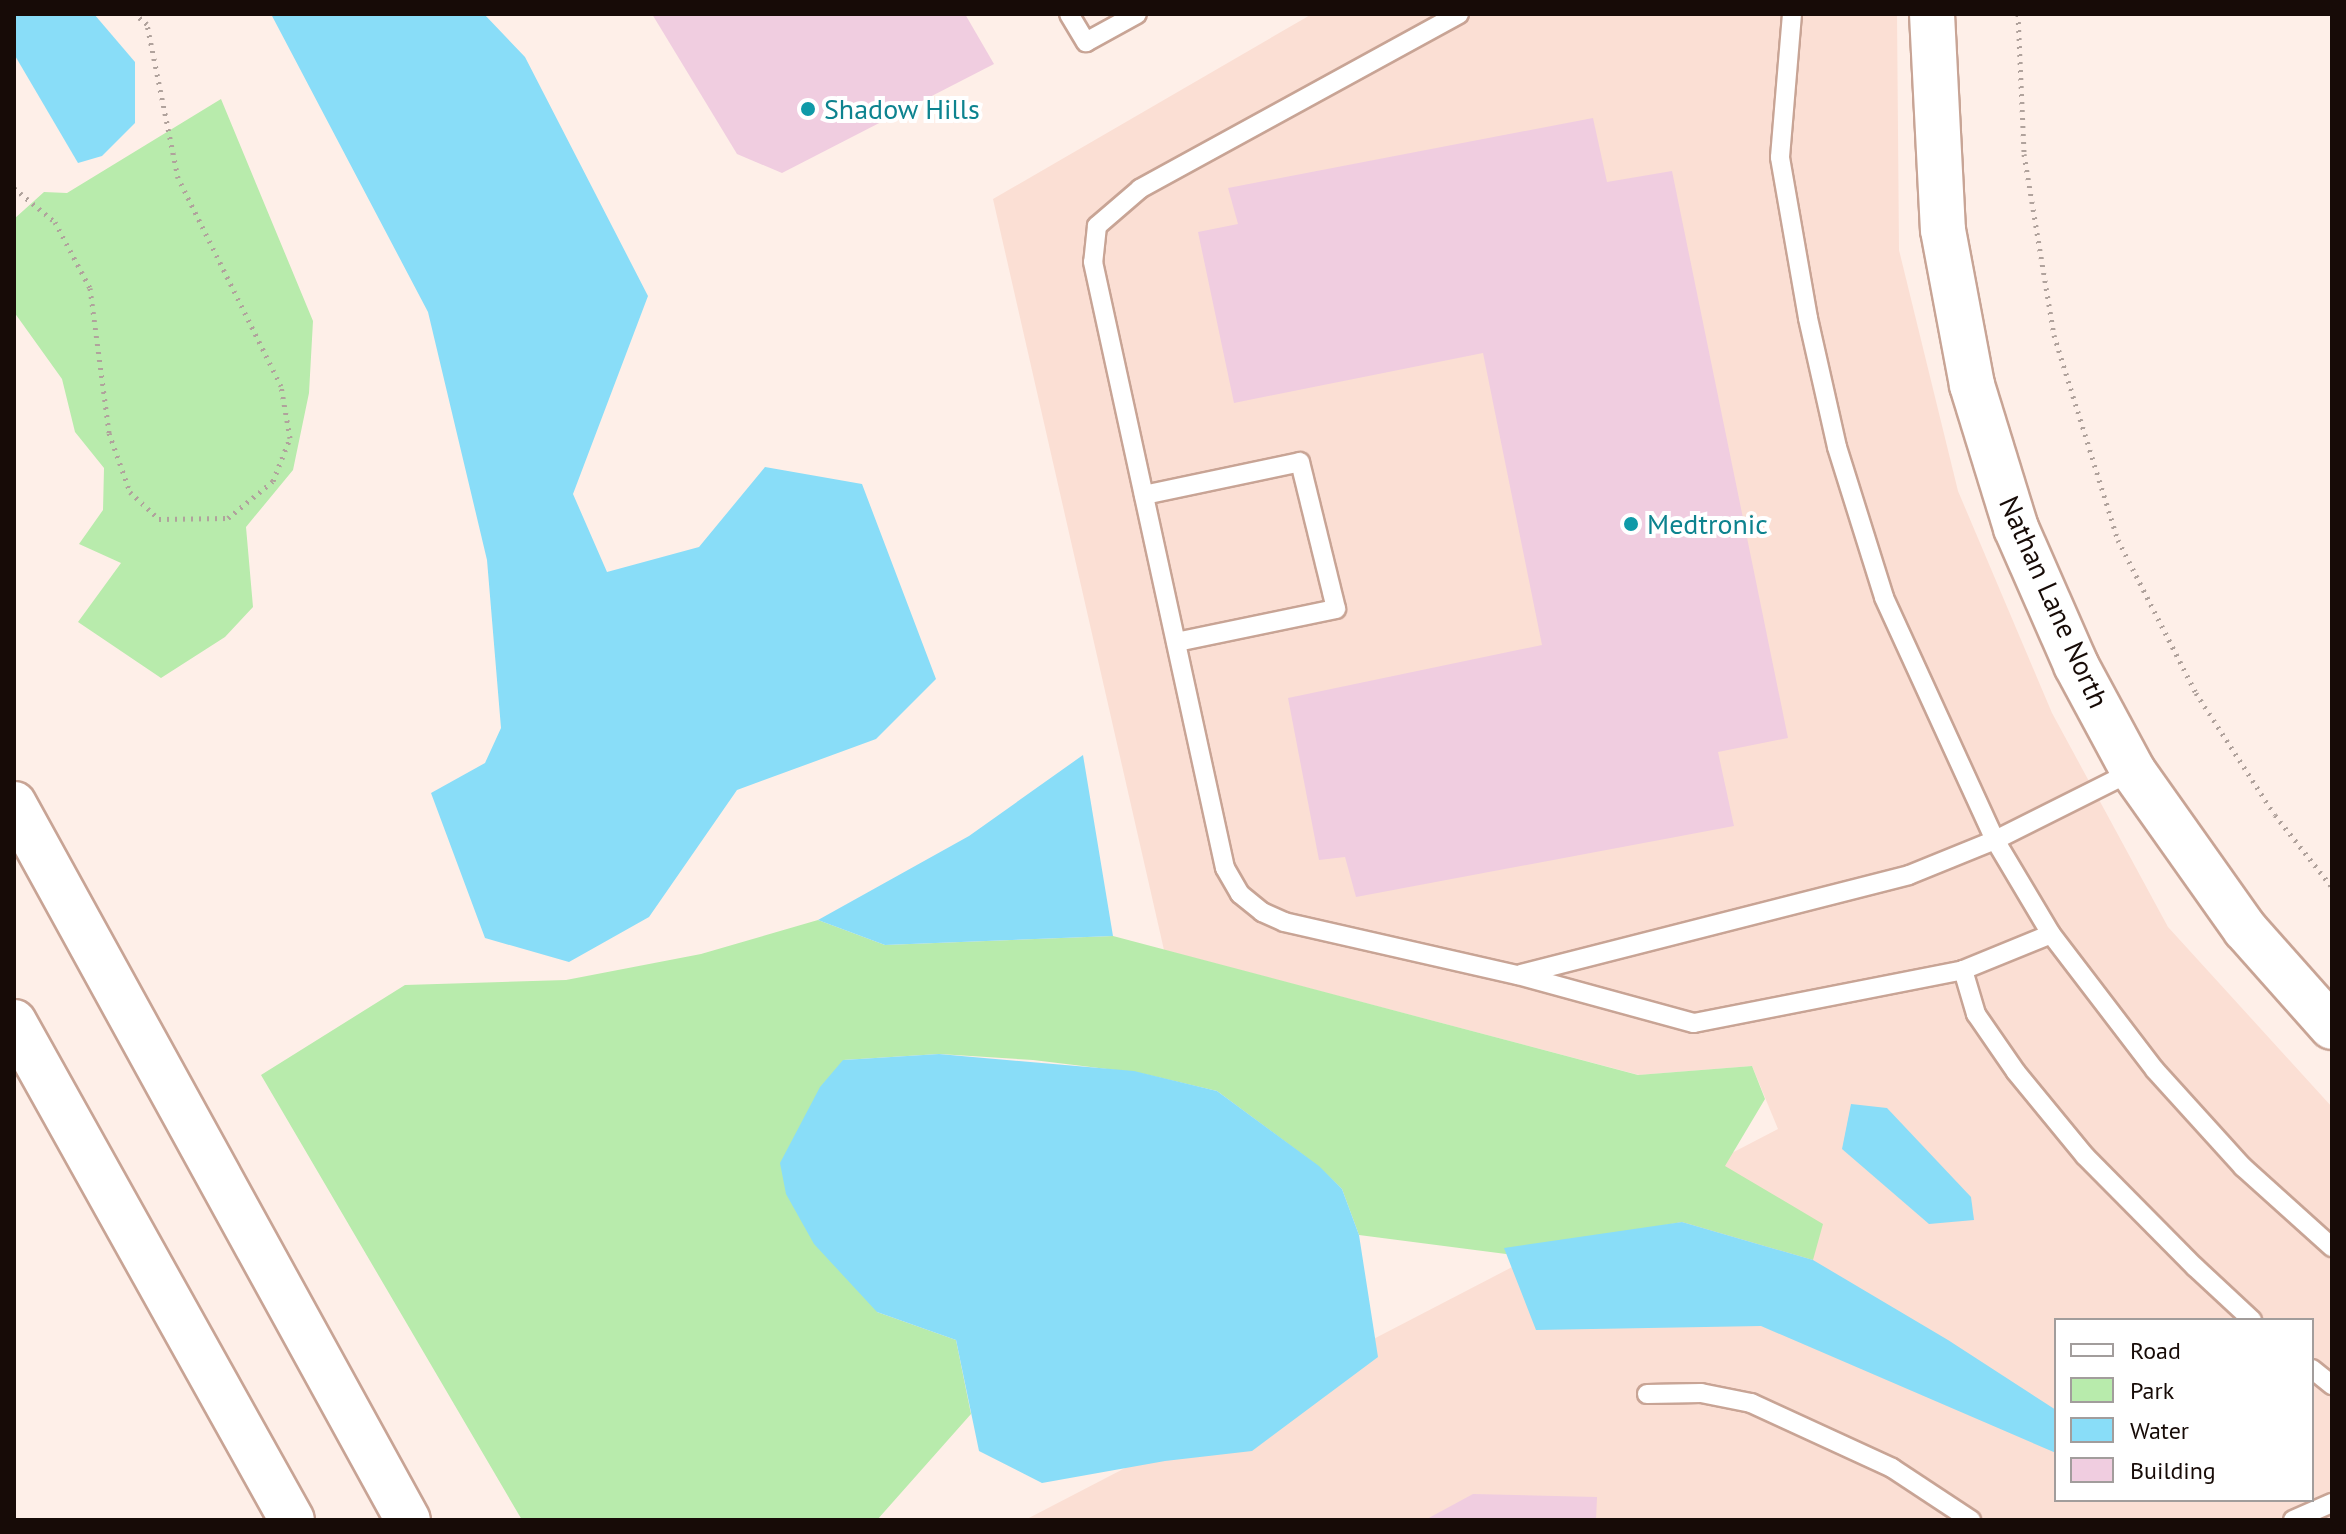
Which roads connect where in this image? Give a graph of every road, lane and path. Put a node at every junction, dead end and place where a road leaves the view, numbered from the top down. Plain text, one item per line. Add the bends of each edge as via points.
1 (135, 14) edge
2 (1069, 14) edge
3 (1137, 14) edge
4 (1459, 14) edge
5 (1792, 14) edge
6 (1932, 14) edge
7 (2018, 14) edge
8 (14, 188) edge
9 (1144, 495) junction
10 (1176, 642) junction
11 (2133, 771) junction
12 (14, 804) edge
13 (1995, 840) junction
14 (2332, 887) edge
15 (2051, 934) junction
16 (1963, 970) junction
17 (1518, 975) junction
18 (14, 1022) edge
19 (2332, 1027) edge
20 (2332, 1247) edge
21 (2250, 1318) edge
22 (2314, 1371) edge
23 (2332, 1385) edge
24 (1647, 1394) dead end
25 (2332, 1503) edge
26 (292, 1520) edge
27 (408, 1520) edge
28 (1971, 1520) edge
29 (2293, 1520) edge

1 - 8 path via 147,24 178,178 281,386 290,438 279,467 273,481 228,518 159,519 130,492 109,433 90,288 55,222
2 - 3 lane via 1086,42
4 - 9 lane via 1140,189 1097,226 1093,262
5 - 13 lane via 1780,157 1837,447 1884,597
6 - 11 main road, Nathan Lane North via 1943,230 1972,385 2016,528 2076,665
7 - 14 path via 2024,154 2054,335 2118,540 2196,693 2275,815
9 - 10 lane
9 - 10 lane via 1300,462 1336,609
10 - 17 lane via 1225,868 1240,894 1284,922
11 - 13 lane
11 - 19 main road, Nathan Lane North via 2245,929
12 - 27 main road
13 - 15 lane
13 - 17 lane via 1909,875
15 - 16 lane
15 - 20 lane via 2155,1070 2243,1167
16 - 17 lane via 1694,1023
16 - 21 lane via 1976,1014 2085,1156
18 - 26 main road
22 - 23 lane
24 - 28 lane via 1701,1393 1751,1403 1892,1468
25 - 29 lane

